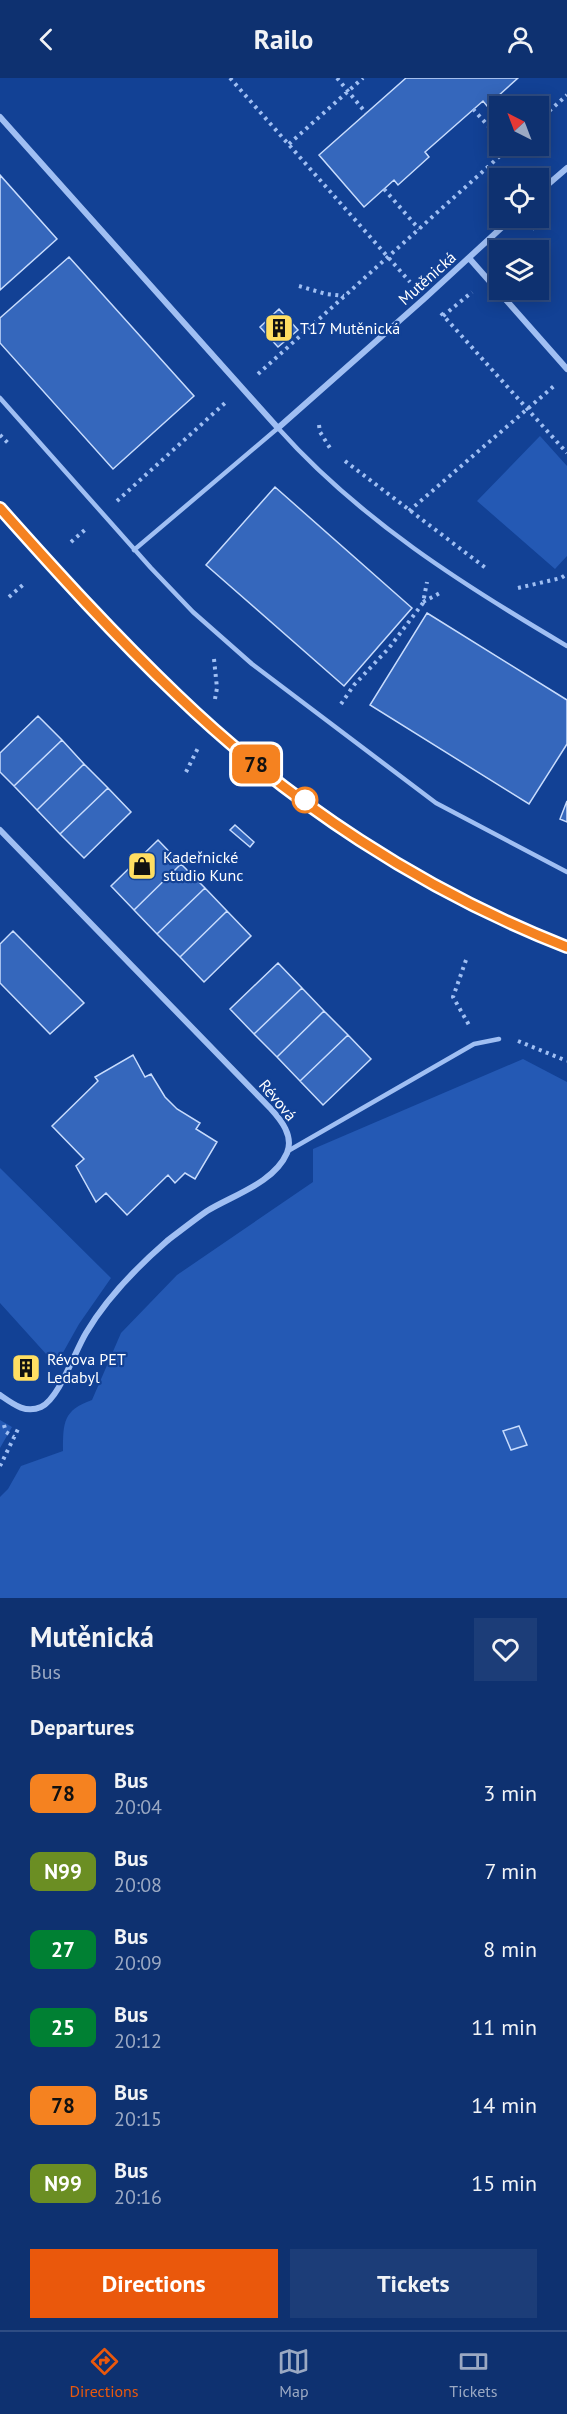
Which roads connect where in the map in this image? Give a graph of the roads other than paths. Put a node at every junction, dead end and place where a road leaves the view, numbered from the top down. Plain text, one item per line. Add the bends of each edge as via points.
1 (0, 117) edge
2 (567, 168) edge
3 (549, 184) edge
4 (501, 228) edge
5 (469, 258) junction
6 (567, 369) edge
7 (0, 398) edge
8 (278, 428) junction
9 (0, 508) edge
10 (134, 550) junction
11 (567, 646) edge
12 (0, 830) edge
13 (567, 872) edge
14 (567, 947) edge
15 (499, 1039) road end
16 (288, 1151) junction
17 (0, 1395) edge

1 - 8 street
2 - 3 street
4 - 5 street, Mutěnická
5 - 6 street
5 - 8 street, Mutěnická
7 - 10 lane
8 - 10 lane
8 - 11 lane via 395,535
9 - 14 street via 129,648 247,757 411,871 479,908
10 - 13 lane via 193,612 252,664 436,803
12 - 16 street, Révová via 283,1122
15 - 16 lane via 474,1044
16 - 17 street via 267,1177 206,1212 166,1242 113,1296 85,1334 54,1395 43,1407 18,1407

